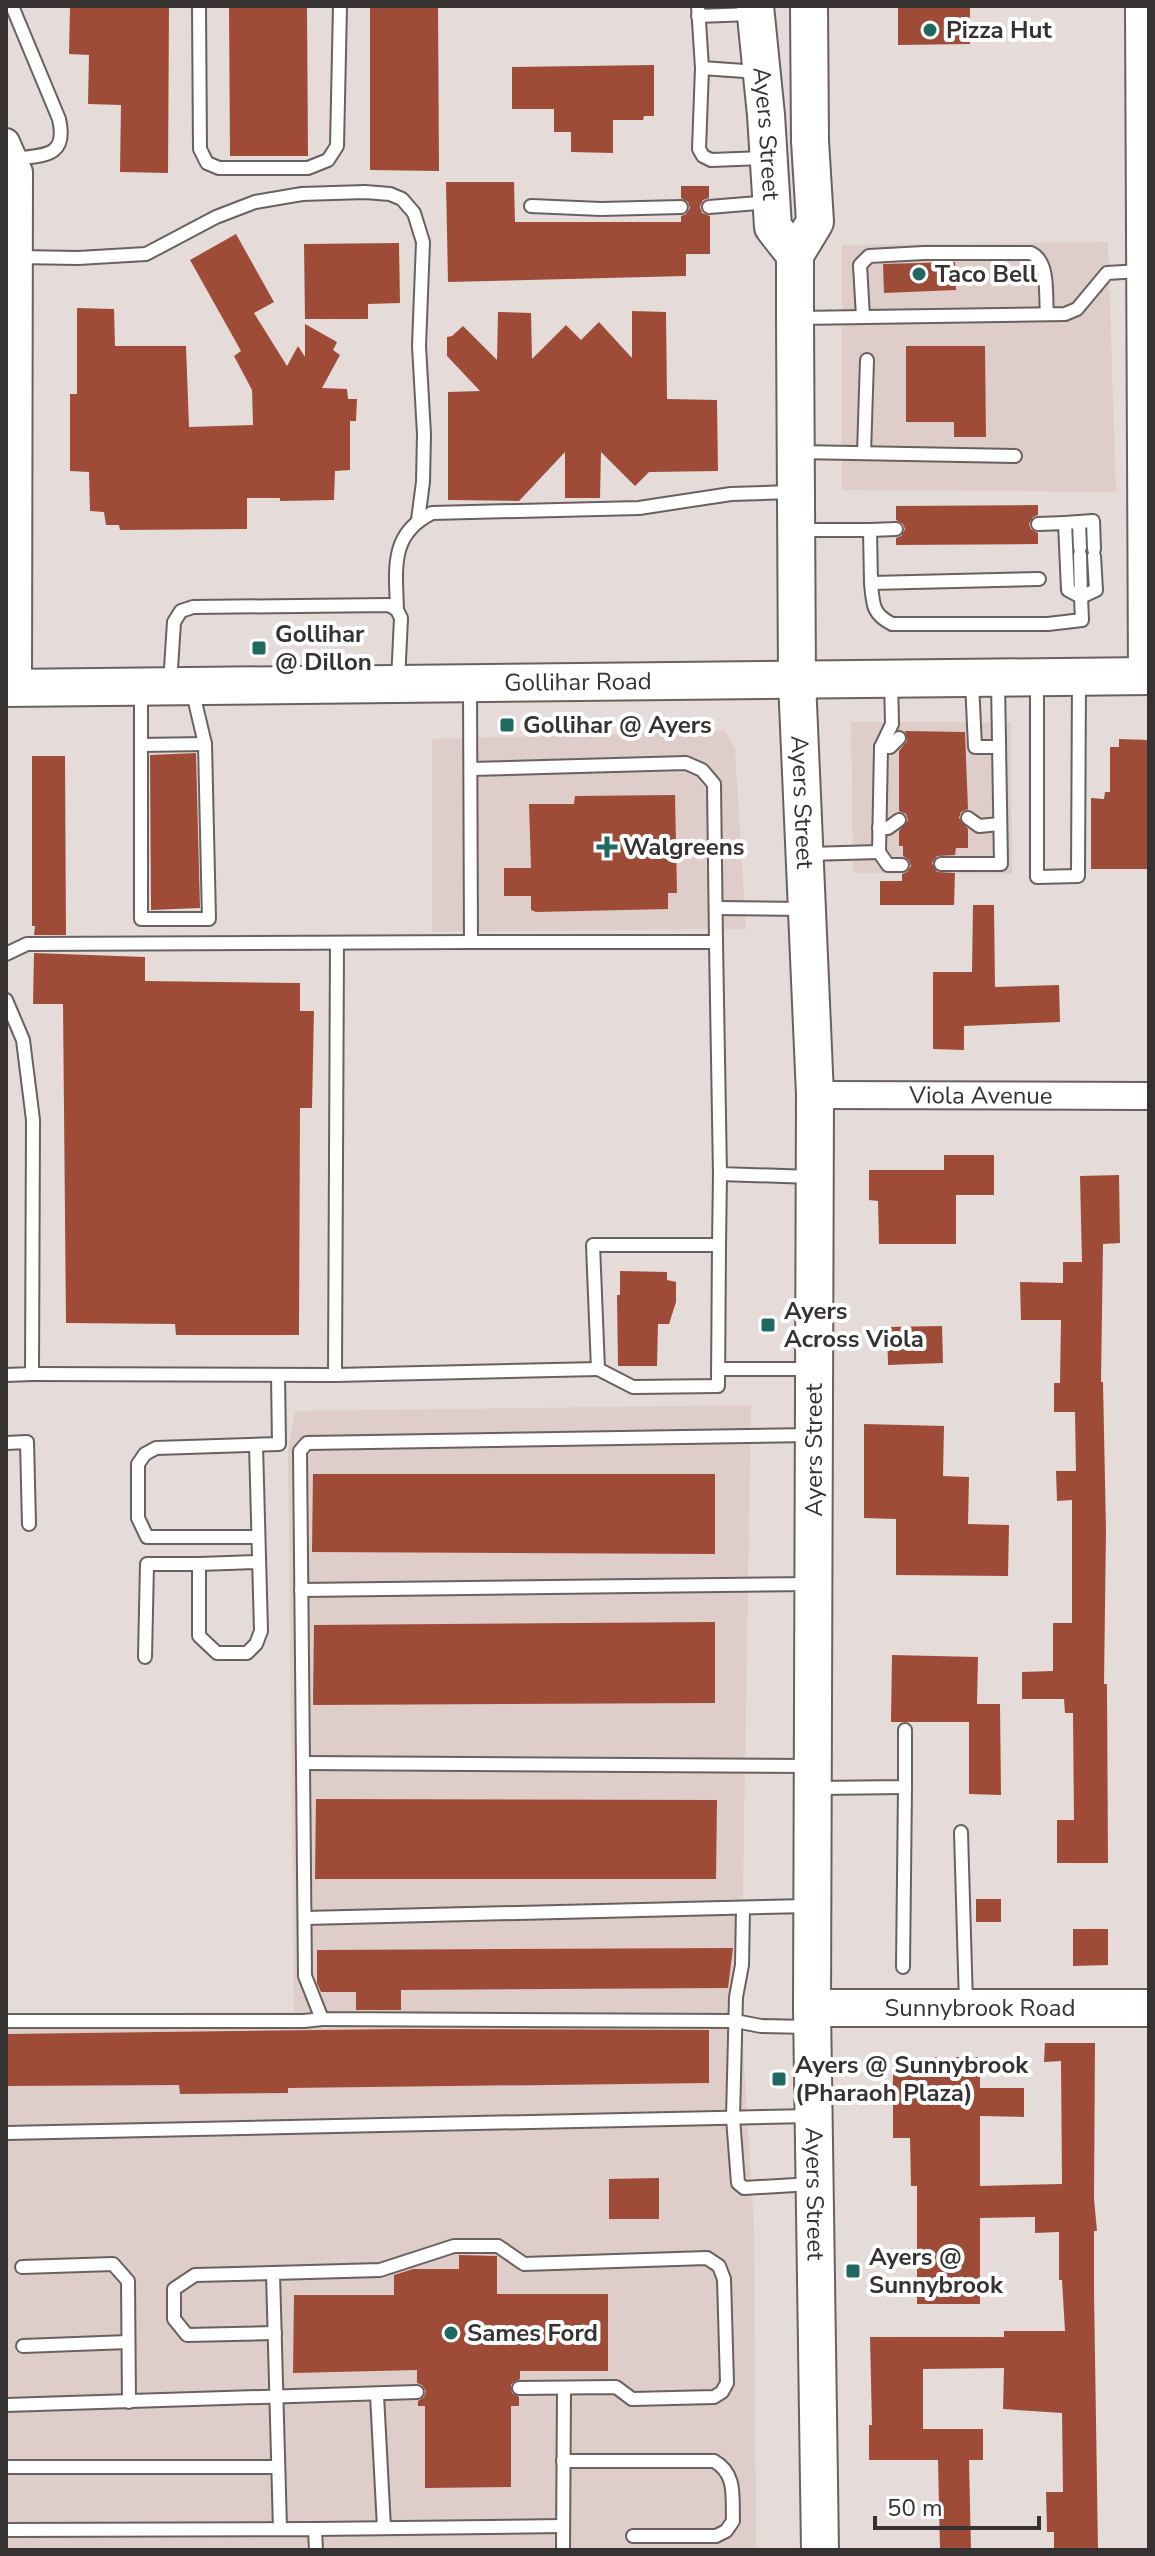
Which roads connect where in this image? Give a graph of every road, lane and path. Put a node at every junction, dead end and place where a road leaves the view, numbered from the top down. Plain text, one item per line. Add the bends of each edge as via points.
1 (12, 6) edge
2 (199, 6) edge
3 (340, 6) edge
4 (792, 6) edge
5 (809, 6) edge
6 (1139, 6) edge
7 (755, 10) edge
8 (698, 11) edge
9 (702, 68) junction
10 (762, 72) junction
11 (810, 141) junction
12 (10, 150) edge
13 (770, 158) junction
14 (772, 202) junction
15 (531, 206) dead end
16 (681, 207) dead end
17 (709, 207) dead end
18 (795, 255) junction
19 (18, 257) junction
20 (1140, 271) junction
21 (1047, 314) junction
22 (863, 317) junction
23 (795, 318) junction
24 (867, 360) dead end
25 (796, 452) junction
26 (864, 453) junction
27 (1015, 456) dead end
28 (796, 492) junction
29 (418, 520) junction
30 (1079, 522) junction
31 (1065, 523) junction
32 (1038, 524) dead end
33 (896, 529) dead end
34 (796, 530) junction
35 (870, 530) junction
36 (1039, 579) dead end
37 (871, 583) junction
38 (1081, 597) junction
39 (397, 610) junction
40 (1145, 676) edge
41 (1037, 678) junction
42 (1079, 678) junction
43 (985, 679) junction
44 (891, 680) junction
45 (797, 681) junction
46 (398, 684) junction
47 (470, 684) junction
48 (167, 686) junction
49 (12, 687) edge
50 (205, 744) junction
51 (141, 745) junction
52 (999, 747) junction
53 (471, 769) junction
54 (968, 818) dead end
55 (1000, 824) junction
56 (979, 826) junction
57 (968, 835) dead end
58 (879, 852) junction
59 (805, 854) junction
60 (941, 864) dead end
61 (902, 865) dead end
62 (716, 908) junction
63 (807, 909) junction
64 (471, 942) junction
65 (716, 942) junction
66 (337, 943) junction
67 (6, 954) edge
68 (6, 1000) edge
69 (815, 1095) junction
70 (1149, 1096) edge
71 (720, 1174) junction
72 (815, 1178) junction
73 (719, 1245) junction
74 (598, 1369) junction
75 (718, 1369) junction
76 (814, 1369) junction
77 (32, 1374) junction
78 (6, 1375) edge
79 (278, 1375) junction
80 (335, 1375) junction
81 (814, 1435) junction
82 (6, 1443) edge
83 (256, 1445) junction
84 (29, 1524) dead end
85 (147, 1537) junction
86 (258, 1537) junction
87 (259, 1562) junction
88 (147, 1564) junction
89 (199, 1564) junction
90 (814, 1584) junction
91 (301, 1590) junction
92 (145, 1657) dead end
93 (905, 1730) dead end
94 (303, 1763) junction
95 (813, 1777) junction
96 (905, 1787) junction
97 (961, 1832) dead end
98 (813, 1906) junction
99 (743, 1908) junction
100 (305, 1918) junction
101 (903, 1967) dead end
102 (966, 2008) junction
103 (1149, 2008) edge
104 (812, 2017) junction
105 (322, 2019) junction
106 (6, 2021) edge
107 (735, 2021) junction
108 (814, 2116) junction
109 (733, 2118) junction
110 (6, 2133) edge
111 (815, 2184) junction
112 (22, 2267) dead end
113 (273, 2273) junction
114 (275, 2333) junction
115 (128, 2342) junction
116 (23, 2346) dead end
117 (519, 2388) dead end
118 (564, 2389) junction
119 (417, 2392) dead end
120 (377, 2395) junction
121 (276, 2397) junction
122 (129, 2402) junction
123 (6, 2405) edge
124 (563, 2461) junction
125 (6, 2467) edge
126 (278, 2467) junction
127 (563, 2526) junction
128 (384, 2528) junction
129 (280, 2529) junction
130 (315, 2529) junction
131 (6, 2530) edge
132 (633, 2536) dead end
133 (316, 2550) edge
134 (563, 2550) edge
135 (820, 2550) edge

1 - 12 lane via 63,137 58,149 46,155
2 - 3 lane via 200,149 207,163 219,168 308,168 328,160 337,146
4 - 11 main road
5 - 11 main road, Ayers Street
6 - 20 street
7 - 8 lane
7 - 10 main road, Ayers Street
8 - 9 lane
9 - 10 lane
9 - 13 lane via 703,156
10 - 13 main road, Ayers Street
11 - 18 main road, Ayers Street via 815,222
12 - 19 street via 19,172
13 - 14 main road, Ayers Street
14 - 17 lane
14 - 18 main road, Ayers Street via 773,227
15 - 16 lane
18 - 23 main road, Ayers Street
19 - 29 lane via 146,254 255,202 302,194 365,192 402,199 414,213 423,242 419,346 424,434
19 - 49 street
20 - 21 lane via 1107,273 1077,309
20 - 40 street
21 - 22 lane
21 - 22 lane via 1044,267 1031,253 924,253 869,256 860,265
22 - 23 lane
23 - 25 main road, Ayers Street
24 - 26 lane
25 - 26 lane
25 - 28 main road, Ayers Street
26 - 27 lane
28 - 29 lane via 731,494 639,508 432,513
28 - 34 main road, Ayers Street
29 - 39 lane via 396,554
30 - 31 lane
30 - 38 lane
30 - 38 lane via 1093,521 1096,590
31 - 32 lane
31 - 38 lane via 1068,590
33 - 35 lane
34 - 35 lane
34 - 45 main road, Ayers Street
35 - 37 lane
36 - 37 lane
37 - 38 lane via 880,618 892,624 1082,620
39 - 46 lane
39 - 48 lane via 389,605 193,607 181,611 174,622
40 - 42 main road, Gollihar Road
41 - 42 main road, Gollihar Road
41 - 42 lane via 1037,877 1078,876
41 - 43 main road, Gollihar Road
43 - 44 main road, Gollihar Road
43 - 52 lane
43 - 52 lane via 970,747
44 - 45 main road, Gollihar Road
44 - 58 lane via 891,828
45 - 47 main road, Gollihar Road
45 - 59 main road, Ayers Street
46 - 47 main road, Gollihar Road
46 - 48 main road, Gollihar Road
47 - 53 lane
48 - 49 main road, Gollihar Road
48 - 50 lane
48 - 51 lane
50 - 51 lane
50 - 51 lane via 209,919 141,919
52 - 55 lane
53 - 62 lane via 686,763 702,770 714,784
53 - 64 lane
54 - 56 lane
55 - 56 lane
55 - 60 lane via 1001,864
56 - 57 lane
58 - 59 lane
58 - 61 lane via 888,865
59 - 63 main road, Ayers Street
62 - 63 lane
62 - 65 lane
63 - 69 main road, Ayers Street
64 - 65 lane
64 - 66 lane
65 - 71 lane
66 - 67 lane via 27,944
66 - 80 lane
68 - 77 lane via 23,1040 33,1120
69 - 70 street, Viola Avenue
69 - 72 main road, Ayers Street
71 - 72 lane
71 - 73 lane
72 - 76 main road, Ayers Street
73 - 74 lane via 593,1245
73 - 75 lane
74 - 75 lane via 633,1387 718,1386
74 - 80 lane
75 - 76 lane
76 - 81 main road, Ayers Street
77 - 78 lane
77 - 79 lane
79 - 80 lane
79 - 83 lane via 279,1444
81 - 90 main road, Ayers Street
81 - 91 lane via 307,1443 300,1451
82 - 84 lane via 27,1442
83 - 85 lane via 156,1448 145,1454 138,1464 138,1518
83 - 86 lane
85 - 86 lane
85 - 88 lane
86 - 87 lane
87 - 89 lane
87 - 89 lane via 261,1631 247,1653 217,1653 199,1636
88 - 89 lane
88 - 92 lane
90 - 91 lane
90 - 95 main road, Ayers Street
91 - 94 lane
93 - 96 lane
94 - 95 lane
94 - 100 lane
95 - 96 lane
95 - 98 main road, Ayers Street
96 - 101 lane
97 - 102 lane
98 - 99 lane
98 - 104 main road, Ayers Street
99 - 100 lane
99 - 107 lane
100 - 105 lane via 305,1976
102 - 103 main road, Sunnybrook Road
102 - 104 main road, Sunnybrook Road
104 - 107 lane via 761,2026
104 - 108 main road, Ayers Street
105 - 106 lane
105 - 107 lane
107 - 109 lane
108 - 109 lane
108 - 111 main road, Ayers Street
109 - 110 lane
109 - 111 lane via 740,2187
111 - 135 main road, Ayers Street
112 - 115 lane via 113,2264 128,2281
113 - 114 lane
113 - 114 lane via 195,2275 183,2280 174,2289 174,2319 187,2335
113 - 118 lane via 380,2270 454,2246 498,2246 524,2264 707,2258 719,2266 724,2279 727,2383 722,2392 714,2397 632,2399 616,2387
114 - 121 lane
115 - 116 lane
115 - 122 lane
117 - 118 lane
118 - 124 lane
119 - 120 lane
120 - 121 lane
120 - 128 lane
121 - 122 lane
121 - 126 lane
122 - 123 lane
124 - 127 lane
124 - 132 lane via 714,2461 725,2468 733,2521 726,2531 716,2536
125 - 126 lane
126 - 129 lane
127 - 128 lane
127 - 134 lane
128 - 130 lane
129 - 130 lane
129 - 131 lane
130 - 133 lane

